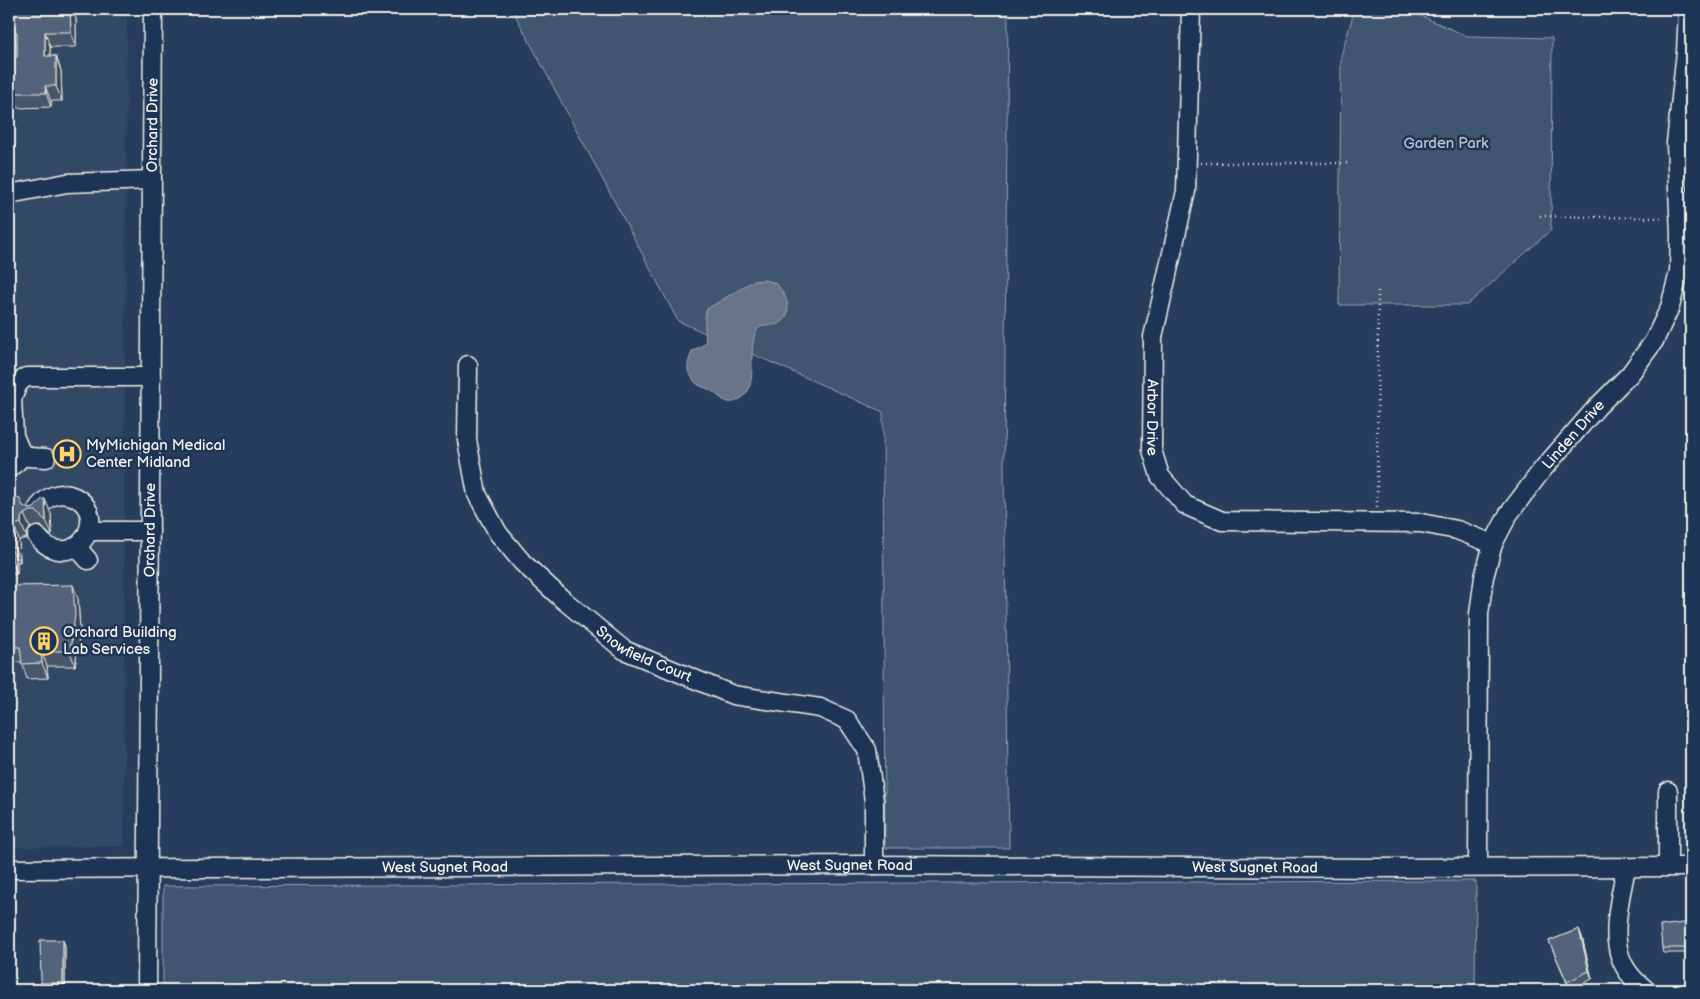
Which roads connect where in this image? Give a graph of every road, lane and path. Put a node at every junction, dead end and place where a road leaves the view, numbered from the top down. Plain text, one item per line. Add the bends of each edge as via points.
1 (153, 9) edge
2 (1191, 9) edge
3 (1688, 9) edge
4 (1187, 163) junction
5 (1348, 164) dead end
6 (152, 180) junction
7 (9, 194) edge
8 (1540, 216) dead end
9 (1684, 228) edge
10 (1378, 291) dead end
11 (468, 365) dead end
12 (17, 377) edge
13 (151, 377) junction
14 (25, 454) junction
15 (46, 458) dead end
16 (9, 468) edge
17 (35, 513) edge
18 (1377, 523) junction
19 (89, 531) junction
20 (150, 531) junction
21 (37, 536) dead end
22 (1493, 544) junction
23 (76, 546) junction
24 (88, 560) dead end
25 (1668, 791) dead end
26 (874, 865) junction
27 (148, 867) junction
28 (1478, 867) junction
29 (1626, 867) junction
30 (1668, 867) junction
31 (1691, 867) edge
32 (9, 869) edge
33 (147, 990) edge
34 (1646, 990) edge

1 - 6 street, Orchard Drive
2 - 4 street, Arbor Drive
3 - 9 street, Linden Drive via 1676,143
4 - 5 path
4 - 18 street, Arbor Drive via 1186,191 1153,337 1152,450 1160,476 1185,504 1222,521
6 - 7 street via 67,184
6 - 13 street, Orchard Drive
8 - 9 path via 1663,218
9 - 22 street, Linden Drive via 1679,272 1670,306 1654,341 1630,374 1542,470 1508,516
10 - 18 path
11 - 26 street, Snowfield Court via 467,440 477,494 498,533 522,562 624,650 733,695 820,708 847,720 867,750 874,801
12 - 13 street
12 - 14 street via 18,384 12,399 14,436
13 - 20 street, Orchard Drive
14 - 15 street
14 - 16 street
17 - 19 street via 46,498 81,492 89,514
18 - 22 street, Arbor Drive via 1421,523 1457,530
19 - 20 street
19 - 23 street
20 - 27 street, Orchard Drive
21 - 23 street via 50,548 68,550
22 - 28 street, Linden Drive via 1479,614
23 - 24 street
25 - 30 street
26 - 27 street, West Sugnet Road
26 - 28 street, West Sugnet Road
27 - 32 street, West Sugnet Road
27 - 33 street, Orchard Drive
28 - 29 street, West Sugnet Road
29 - 30 street, West Sugnet Road
29 - 34 street via 1617,944 1631,976
30 - 31 street, West Sugnet Road

